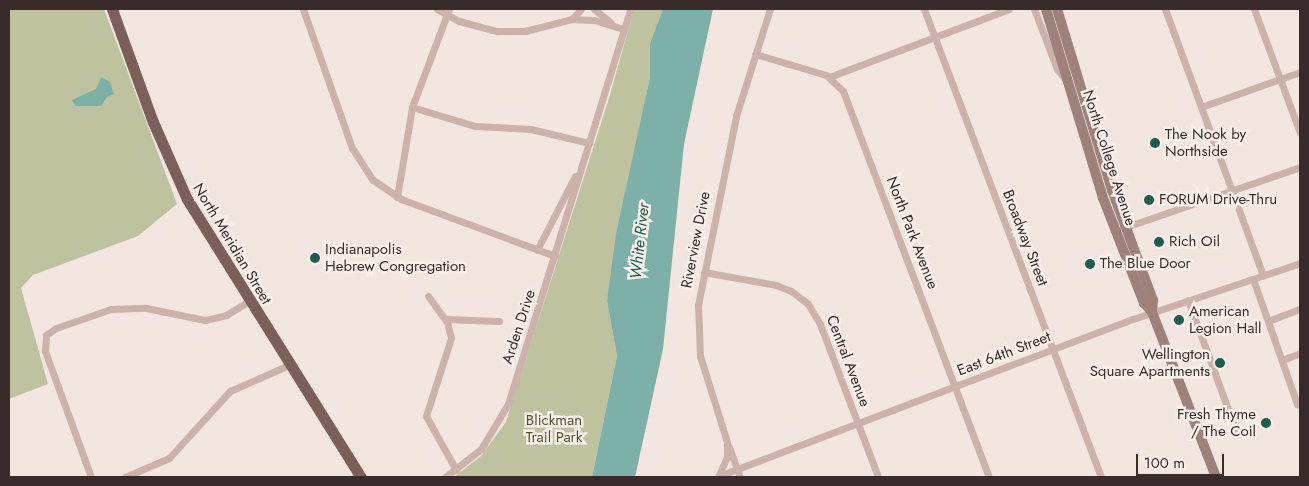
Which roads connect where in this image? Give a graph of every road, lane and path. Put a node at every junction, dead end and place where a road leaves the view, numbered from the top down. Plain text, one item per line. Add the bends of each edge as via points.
1 (112, 9) edge
2 (303, 9) edge
3 (438, 9) edge
4 (581, 9) edge
5 (594, 9) edge
6 (630, 9) edge
7 (770, 9) edge
8 (924, 9) edge
9 (1009, 9) edge
10 (1034, 9) edge
11 (1046, 9) edge
12 (1057, 9) edge
13 (1165, 9) edge
14 (1254, 9) edge
15 (448, 12) edge
16 (572, 19) junction
17 (612, 24) junction
18 (624, 29) junction
19 (935, 37) junction
20 (754, 54) junction
21 (1300, 72) edge
22 (829, 77) junction
23 (1280, 79) junction
24 (1070, 84) junction
25 (412, 107) junction
26 (1201, 107) junction
27 (1300, 133) edge
28 (589, 144) junction
29 (582, 163) junction
30 (1300, 167) edge
31 (1232, 190) junction
32 (397, 197) junction
33 (1121, 229) junction
34 (537, 250) junction
35 (555, 256) junction
36 (1300, 263) edge
37 (704, 272) junction
38 (1264, 276) junction
39 (1253, 279) junction
40 (428, 296) dead end
41 (1188, 300) junction
42 (249, 302) junction
43 (1300, 309) edge
44 (1152, 312) junction
45 (446, 319) junction
46 (1268, 320) junction
47 (499, 321) dead end
48 (1053, 350) junction
49 (1300, 353) edge
50 (1282, 360) junction
51 (290, 364) junction
52 (955, 387) junction
53 (1298, 400) edge
54 (858, 424) junction
55 (725, 434) junction
56 (1237, 434) dead end
57 (456, 470) junction
58 (737, 470) junction
59 (91, 477) edge
60 (125, 477) edge
61 (361, 477) edge
62 (446, 477) edge
63 (719, 477) edge
64 (740, 477) edge
65 (878, 477) edge
66 (989, 477) edge
67 (1101, 477) edge
68 (1216, 477) edge

1 - 42 main road, North Meridian Street via 173,172
2 - 32 street via 358,159 373,180
3 - 15 street
4 - 16 street
5 - 17 street
6 - 18 street, Arden Drive
7 - 20 street, Riverview Drive
8 - 19 street, Broadway Street
9 - 19 street
10 - 24 street via 1061,78
11 - 24 main road, North College Avenue
12 - 33 main road, North College Avenue
13 - 26 street
14 - 23 street
15 - 16 street via 483,29 512,32
15 - 25 street
16 - 17 street
17 - 18 street
18 - 28 street, Arden Drive
19 - 22 street
19 - 48 street, Broadway Street
20 - 22 street
20 - 37 street, Riverview Drive via 725,164
21 - 23 street
22 - 52 street, North Park Avenue via 845,95
23 - 26 street
23 - 27 street
24 - 33 main road, North College Avenue
25 - 28 street via 475,126 531,129
25 - 32 street
26 - 31 street
28 - 29 street, Arden Drive
29 - 34 street, Arden Drive
29 - 35 street, Arden Drive
30 - 31 street
31 - 33 street
31 - 38 street
32 - 34 street
33 - 44 main road, North College Avenue via 1144,303
34 - 35 street
35 - 57 street, Arden Drive via 505,412 487,443
36 - 38 street, East 64th Street
37 - 54 street, Central Avenue via 776,285 808,304 818,319
37 - 55 street, Riverview Drive via 697,313 699,351
38 - 39 street, East 64th Street
39 - 41 street, East 64th Street
39 - 46 street
40 - 45 street
41 - 44 street, East 64th Street
41 - 56 street
42 - 51 main road, North Meridian Street
42 - 59 street via 226,315 205,320 139,307 111,309 56,328 45,337 45,351
43 - 46 street
44 - 48 street, East 64th Street
44 - 68 main road, North College Avenue
45 - 47 street
45 - 57 street via 450,344 426,416
46 - 50 street
48 - 52 street, East 64th Street
48 - 67 street, Broadway Street
49 - 50 street
50 - 53 street
51 - 60 street via 230,391 169,458
51 - 61 main road, North Meridian Street
52 - 54 street, East 64th Street
52 - 66 street, North Park Avenue
54 - 58 street, East 64th Street
54 - 65 street, Central Avenue
55 - 58 street
55 - 63 street, Riverview Drive via 727,454
57 - 62 street, Arden Drive
58 - 63 street, East 64th Street
58 - 64 street

